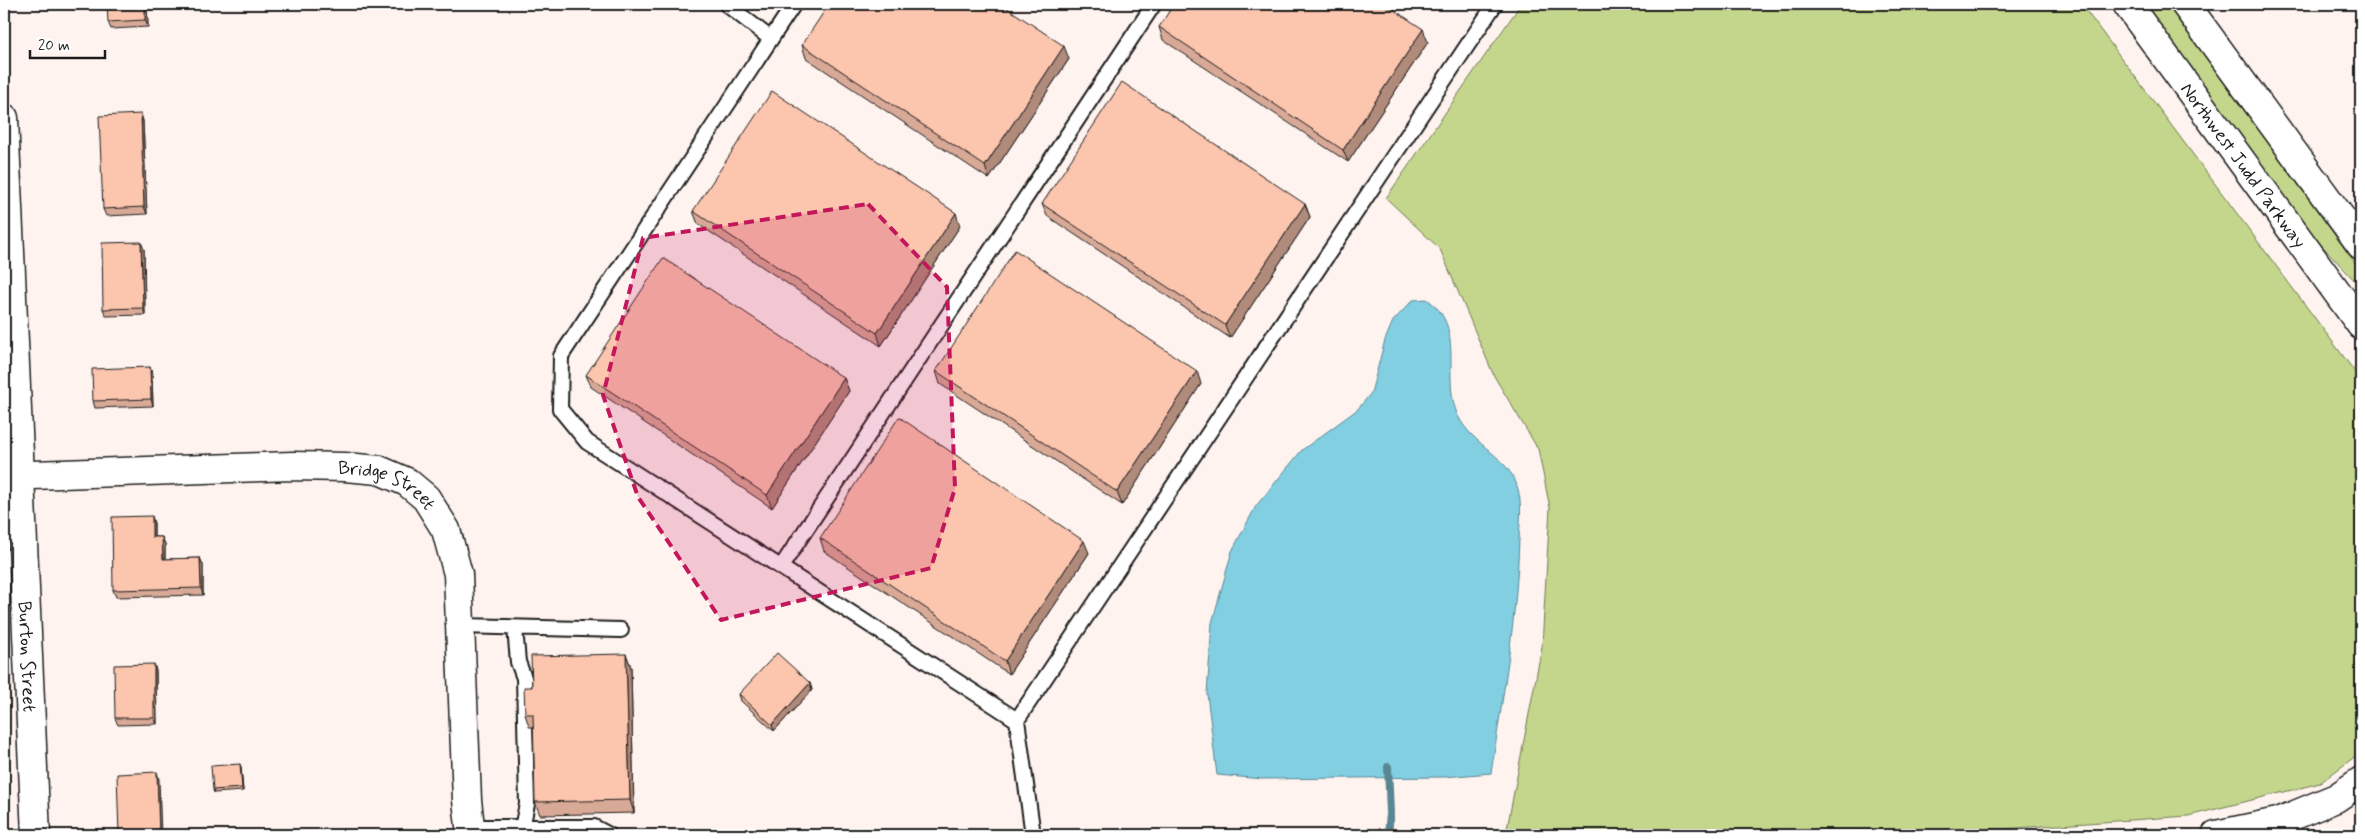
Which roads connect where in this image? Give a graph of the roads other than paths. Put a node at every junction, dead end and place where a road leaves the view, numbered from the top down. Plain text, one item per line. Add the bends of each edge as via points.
1 (726, 4) edge
2 (794, 4) edge
3 (1154, 4) edge
4 (1495, 4) edge
5 (2127, 4) edge
6 (2185, 4) edge
7 (771, 39) junction
8 (4, 118) edge
9 (2361, 244) edge
10 (2361, 325) edge
11 (12, 476) edge
12 (781, 567) junction
13 (461, 626) junction
14 (515, 628) junction
15 (621, 630) dead end
16 (1017, 720) junction
17 (2361, 781) edge
18 (522, 828) junction
19 (471, 831) edge
20 (36, 835) edge
21 (609, 835) edge
22 (1033, 835) edge
23 (2216, 835) edge

1 - 7 lane
2 - 7 lane
3 - 12 lane
4 - 16 lane
5 - 10 main road, Northwest Judd Parkway
6 - 9 main road
7 - 12 lane via 562,356 560,409 587,442
8 - 11 main road, Burton Street
11 - 13 main road, Bridge Street via 292,466 379,470 407,482 426,498 446,530 458,574
11 - 20 main road, Burton Street
12 - 16 lane
13 - 14 lane
13 - 19 main road, Bridge Street
14 - 15 lane
14 - 18 lane via 518,662 524,678 527,804
16 - 22 lane
17 - 23 main road via 2336,798 2278,822
18 - 19 lane
18 - 21 lane via 594,826

